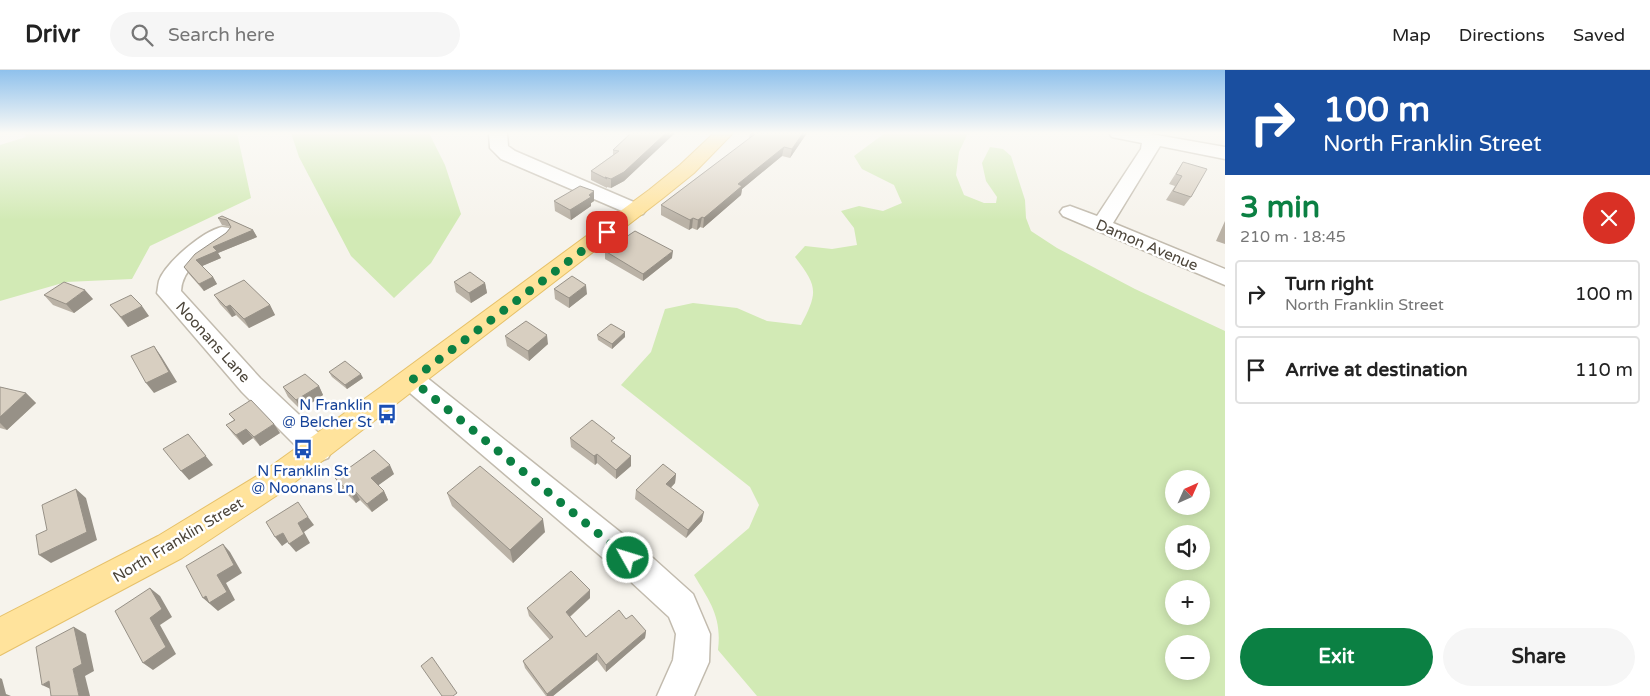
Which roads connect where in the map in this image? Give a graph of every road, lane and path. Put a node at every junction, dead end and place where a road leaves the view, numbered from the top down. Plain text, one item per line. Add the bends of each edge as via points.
1 (523, 162) edge
2 (694, 162) edge
3 (1141, 162) edge
4 (636, 210) junction
5 (1070, 212) dead end
6 (1101, 226) junction
7 (222, 233) edge
8 (1225, 278) edge
9 (412, 380) junction
10 (318, 450) junction
11 (0, 636) edge
12 (674, 696) edge

1 - 4 street
2 - 4 main road, North Franklin Street
3 - 6 street
4 - 9 main road, North Franklin Street
5 - 6 street, Damon Avenue
6 - 8 street, Damon Avenue
7 - 10 street, Noonans Lane via 192,253 170,281 169,293 251,385
9 - 10 main road, North Franklin Street
9 - 12 street via 681,606 693,634 691,662
10 - 11 main road, North Franklin Street via 170,547

